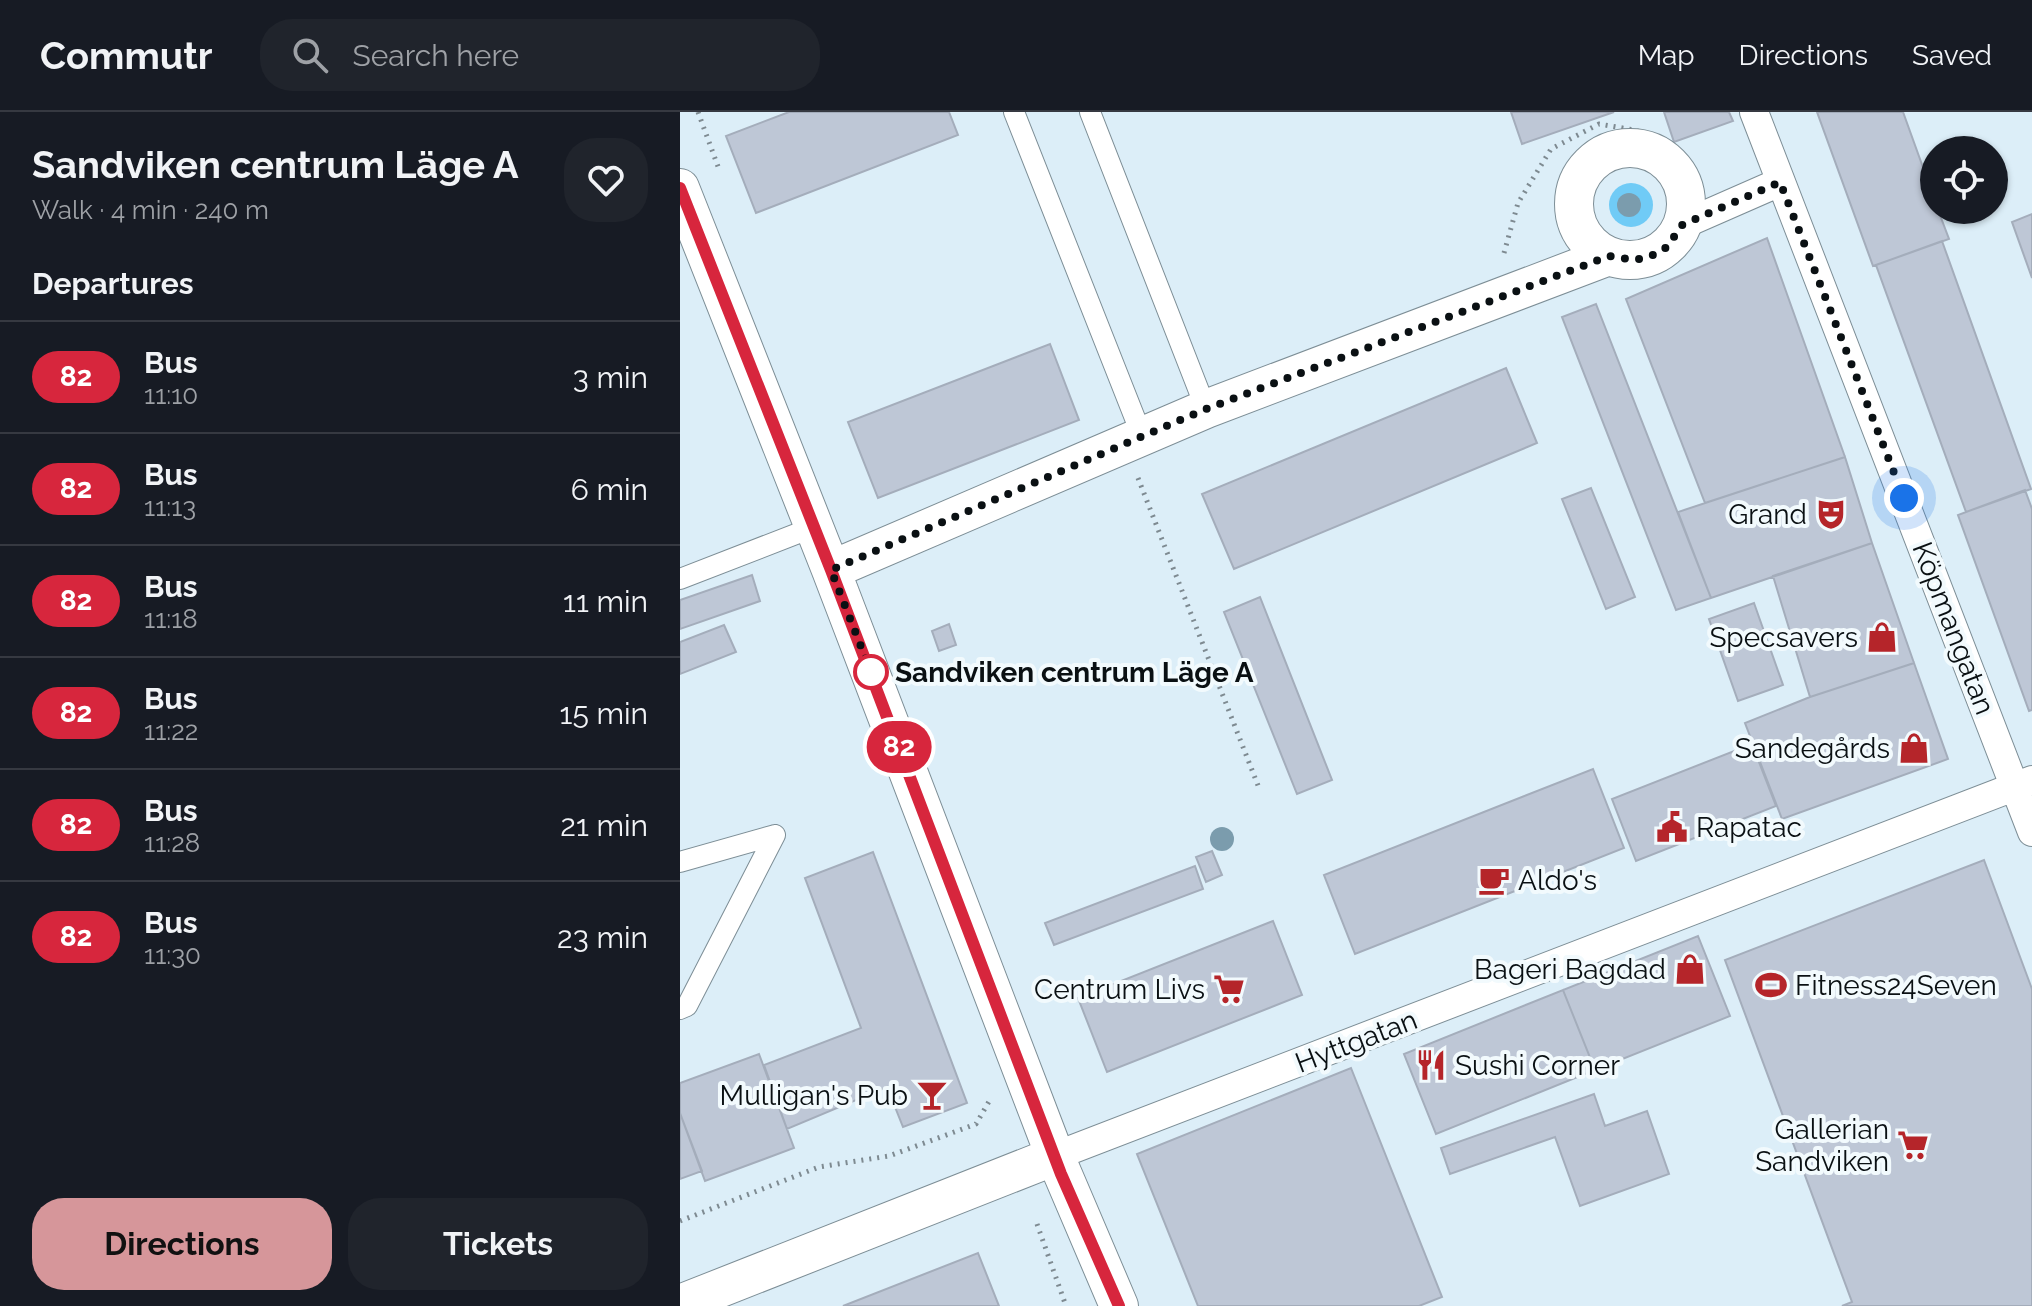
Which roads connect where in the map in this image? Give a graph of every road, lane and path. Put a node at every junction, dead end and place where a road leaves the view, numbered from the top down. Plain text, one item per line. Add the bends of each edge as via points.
1 (1014, 112) edge
2 (1090, 112) edge
3 (1754, 112) edge
4 (1780, 182) junction
5 (680, 188) edge
6 (1692, 220) junction
7 (1504, 254) dead end
8 (1609, 256) junction
9 (1206, 409) junction
10 (1133, 440) junction
11 (814, 527) junction
12 (831, 570) junction
13 (680, 579) edge
14 (2024, 783) edge
15 (1259, 788) dead end
16 (2032, 832) edge
17 (680, 862) edge
18 (680, 1009) edge
19 (976, 1124) dead end
20 (1055, 1156) junction
21 (680, 1221) edge
22 (680, 1304) edge
23 (1113, 1304) edge

1 - 10 lane
2 - 9 lane
3 - 4 street, Köpmangatan
4 - 6 street
4 - 14 street, Köpmangatan
5 - 11 street
6 - 7 path via 1696,185 1681,156 1660,138 1599,124 1551,149 1518,203
6 - 8 street via 1651,256
6 - 8 street via 1682,183 1660,157 1641,149 1603,155 1578,184 1574,203 1586,239
8 - 9 street
9 - 10 street
10 - 12 street
10 - 15 path via 1134,468
11 - 12 street
11 - 13 lane
12 - 20 street
14 - 16 street, Köpmangatan
14 - 20 street, Hyttgatan
17 - 18 lane via 775,835 687,1006
19 - 21 path via 889,1156 819,1167
20 - 22 street, Hyttgatan
20 - 23 street

